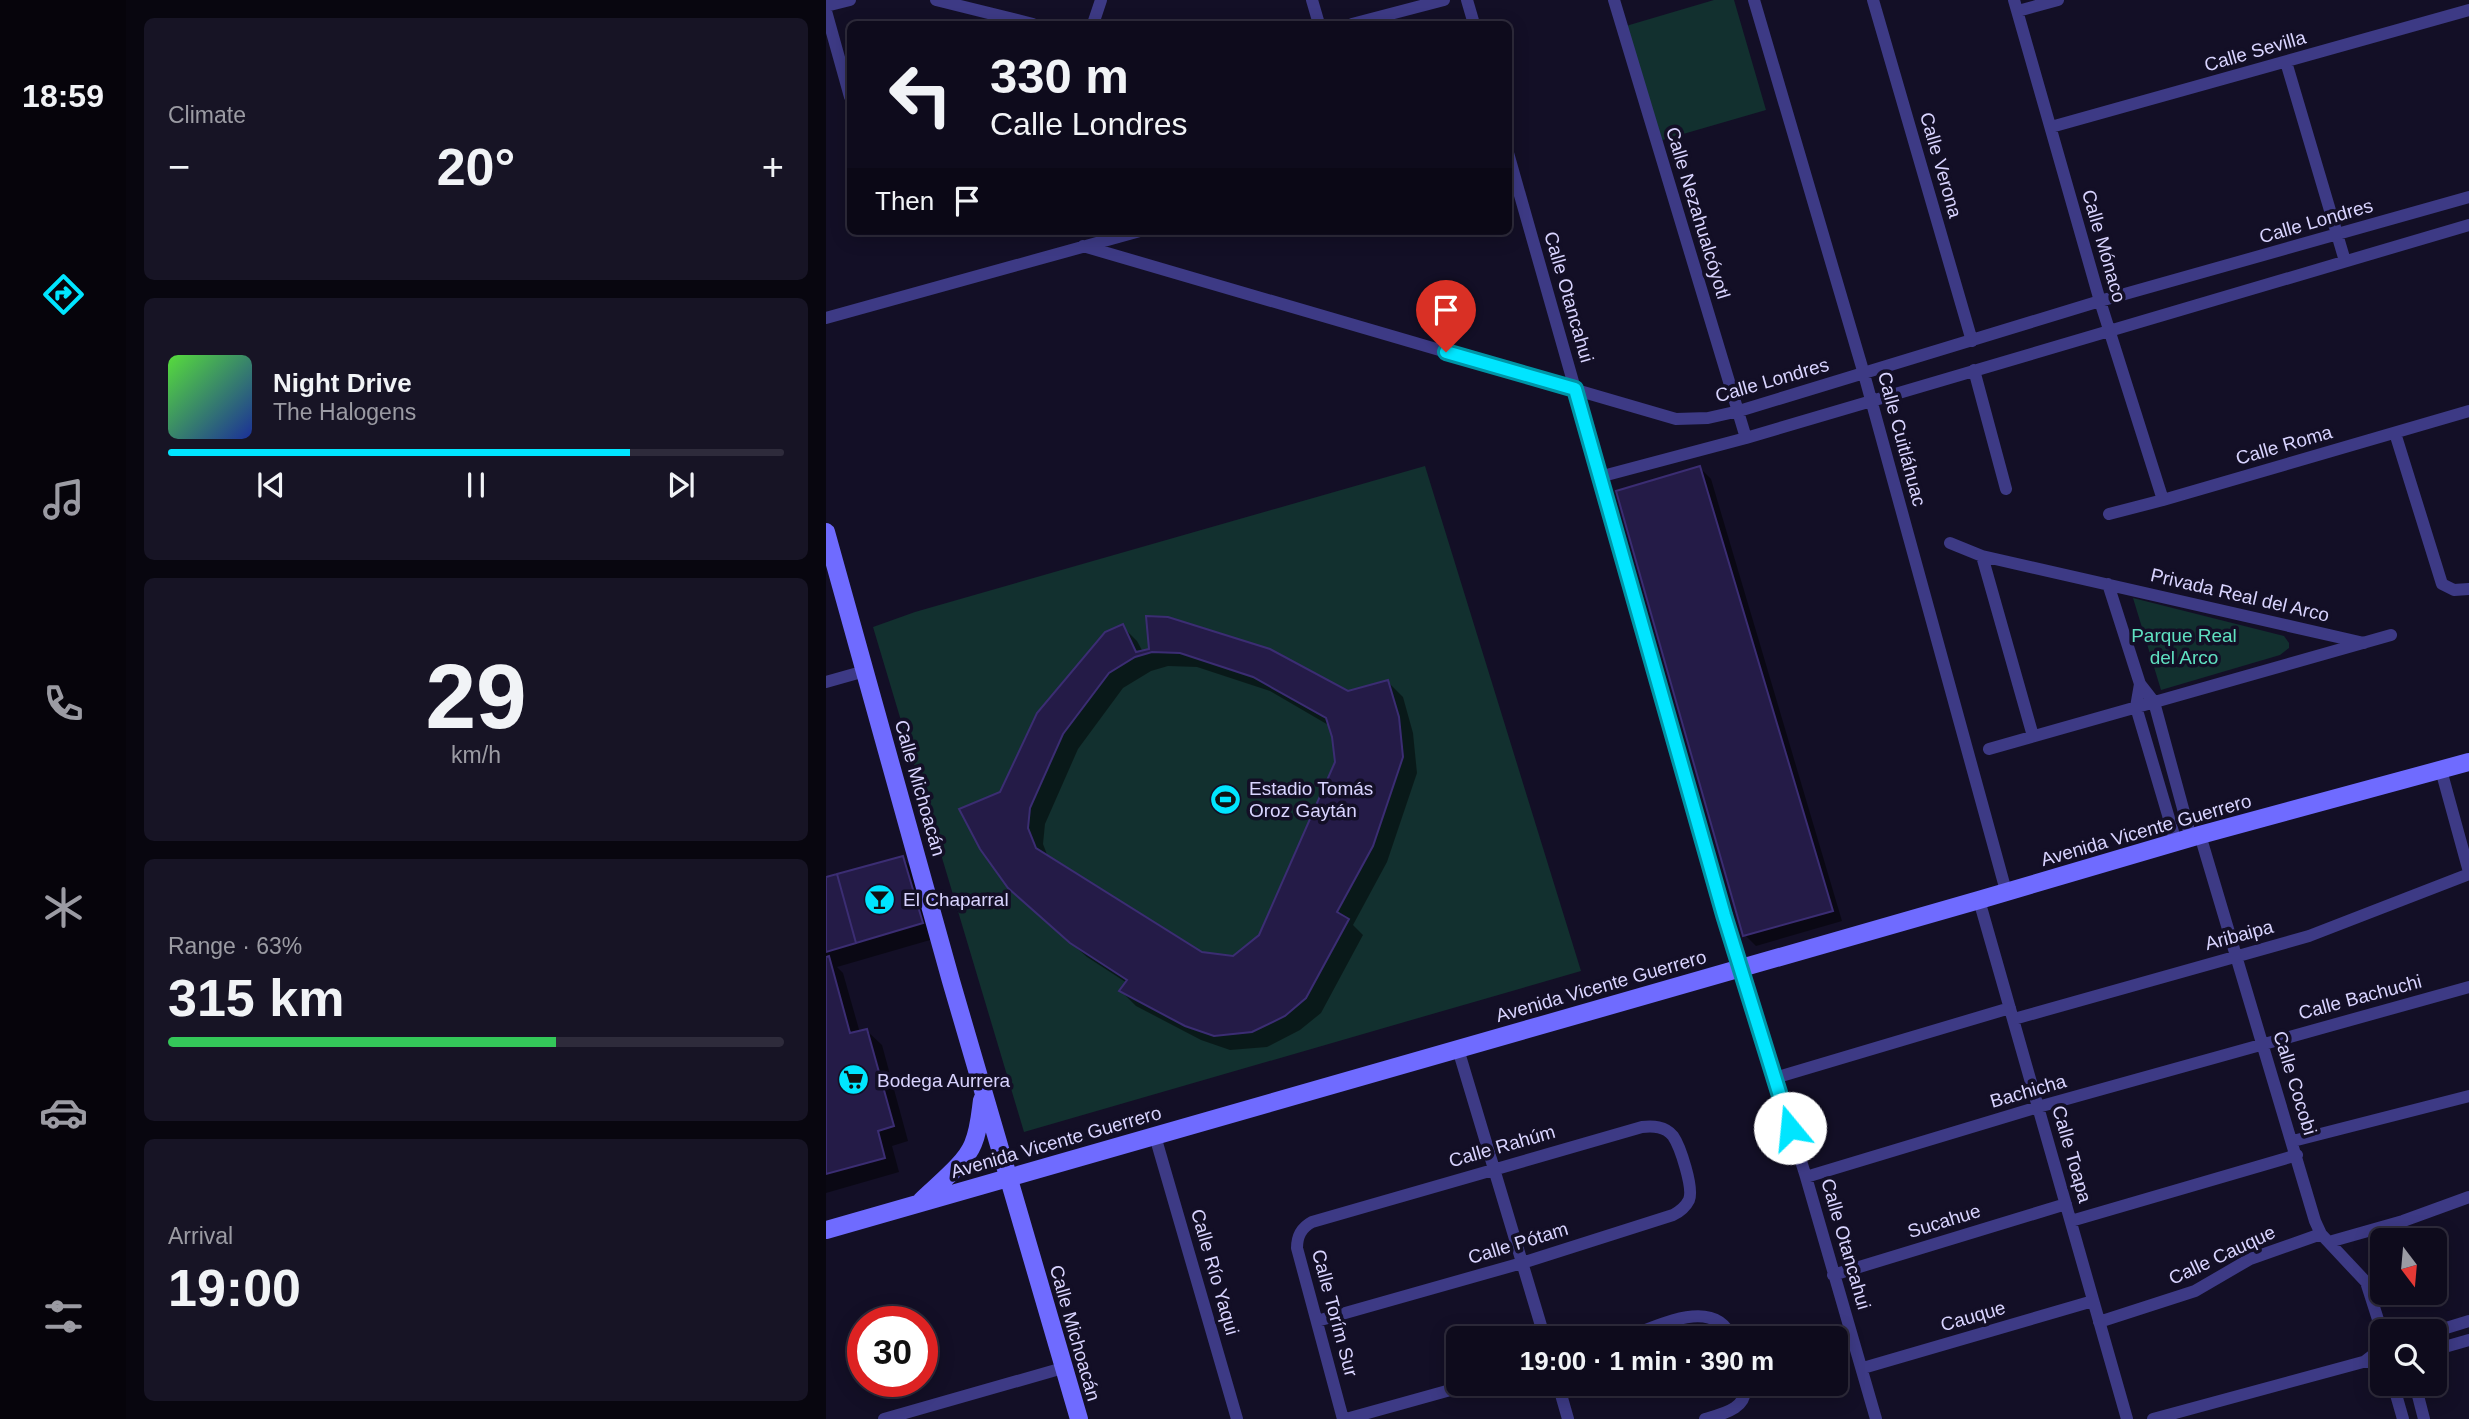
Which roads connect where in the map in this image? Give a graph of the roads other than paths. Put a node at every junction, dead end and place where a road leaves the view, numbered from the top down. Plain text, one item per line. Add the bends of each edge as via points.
1 (850, 0) edge
2 (936, 0) edge
3 (1101, 0) edge
4 (1312, 0) edge
5 (1444, 0) edge
6 (1467, 0) edge
7 (1614, 0) edge
8 (1754, 0) edge
9 (1873, 0) edge
10 (2058, 0) edge
11 (826, 6) edge
12 (2016, 6) edge
13 (2469, 10) edge
14 (826, 11) edge
15 (1021, 21) edge
16 (1094, 21) edge
17 (1318, 21) edge
18 (1364, 21) edge
19 (1473, 21) edge
20 (2286, 62) junction
21 (847, 86) edge
22 (2051, 127) junction
23 (1512, 167) edge
24 (2469, 197) edge
25 (2469, 225) edge
26 (1125, 235) edge
27 (2337, 235) junction
28 (1083, 246) junction
29 (2345, 261) junction
30 (2100, 301) junction
31 (826, 318) edge
32 (2108, 330) junction
33 (1972, 341) junction
34 (1974, 370) junction
35 (1864, 373) junction
36 (1575, 389) junction
37 (1872, 401) junction
38 (1739, 411) junction
39 (2469, 411) edge
40 (2395, 433) junction
41 (1746, 438) junction
42 (1599, 477) junction
43 (2006, 489) dead end
44 (2163, 500) junction
45 (2109, 514) dead end
46 (826, 532) edge
47 (1950, 543) dead end
48 (1982, 556) junction
49 (2108, 584) junction
50 (2469, 589) edge
51 (2391, 635) dead end
52 (2364, 643) junction
53 (865, 671) junction
54 (826, 682) edge
55 (2140, 684) junction
56 (2154, 702) junction
57 (2136, 707) junction
58 (2033, 736) junction
59 (1989, 748) dead end
60 (2469, 762) edge
61 (2441, 770) junction
62 (2189, 838) junction
63 (2469, 873) edge
64 (2006, 891) junction
65 (1979, 900) junction
66 (2236, 955) junction
67 (1741, 969) junction
68 (2469, 987) edge
69 (2012, 1014) junction
70 (2262, 1044) junction
71 (1458, 1049) junction
72 (1775, 1078) junction
73 (983, 1090) junction
74 (2469, 1096) edge
75 (2038, 1107) junction
76 (1156, 1136) junction
77 (2293, 1141) junction
78 (2297, 1155) junction
79 (1685, 1164) joint
80 (1494, 1167) junction
81 (1806, 1177) junction
82 (1008, 1178) junction
83 (2469, 1197) edge
84 (920, 1202) junction
85 (2066, 1204) junction
86 (2071, 1221) junction
87 (1312, 1222) joint
88 (826, 1230) edge
89 (2325, 1238) junction
90 (1522, 1263) junction
91 (1833, 1275) junction
92 (2093, 1301) junction
93 (2381, 1319) edge
94 (1317, 1321) junction
95 (2469, 1321) edge
96 (2099, 1322) junction
97 (1541, 1326) edge
98 (1662, 1326) edge
99 (1726, 1326) edge
100 (2447, 1328) edge
101 (2469, 1340) edge
102 (2447, 1346) edge
103 (2370, 1357) edge
104 (2363, 1362) junction
105 (2370, 1362) edge
106 (1063, 1368) junction
107 (1863, 1368) junction
108 (1446, 1391) edge
109 (1561, 1396) edge
110 (1746, 1396) edge
111 (2396, 1396) edge
112 (2418, 1396) edge
113 (884, 1419) edge
114 (1079, 1419) edge
115 (1237, 1419) edge
116 (1345, 1419) edge
117 (1568, 1419) edge
118 (1705, 1419) edge
119 (1876, 1419) edge
120 (2127, 1419) edge
121 (2153, 1419) edge
122 (2403, 1419) edge
123 (2424, 1419) edge

1 - 11 street
2 - 15 street
3 - 16 street
4 - 17 street
5 - 18 street
6 - 19 street
7 - 38 street, Calle Nezahualcóyotl
8 - 35 street, Calle Cuitláhuac
9 - 33 street, Calle Verona
10 - 12 street
12 - 22 street, Calle Mónaco
13 - 20 street, Calle Sevilla
14 - 21 street
20 - 22 street, Calle Sevilla
20 - 27 street
22 - 30 street, Calle Mónaco
23 - 36 street, Calle Otancahui
24 - 27 street, Calle Londres
25 - 29 street
26 - 28 street
27 - 29 street
27 - 30 street, Calle Londres
28 - 31 street
28 - 36 street, Calle Londres
29 - 32 street
30 - 32 street, Calle Mónaco
30 - 33 street, Calle Londres
32 - 34 street
32 - 44 street, Calle Mónaco
33 - 35 street, Calle Londres
34 - 37 street
34 - 43 street
35 - 37 street, Calle Cuitláhuac
35 - 38 street, Calle Londres
36 - 38 street, Calle Londres via 1676,419
36 - 42 street, Calle Otancahui
37 - 41 street
37 - 64 street, Calle Cuitláhuac
38 - 41 street, Calle Nezahualcóyotl
39 - 40 street, Calle Roma
40 - 44 street, Calle Roma
40 - 50 street via 2442,584 2454,590
41 - 42 street
42 - 67 street, Calle Otancahui
44 - 45 street, Calle Roma
46 - 53 main road, Calle Michoacán
47 - 48 street, Privada Real del Arco
48 - 49 street, Privada Real del Arco
48 - 58 street
49 - 52 street, Privada Real del Arco
49 - 55 street
51 - 52 street, Privada Real del Arco
52 - 56 street, Privada Real del Arco
53 - 54 street
53 - 73 main road, Calle Michoacán
55 - 56 street
55 - 57 street
56 - 57 street, Privada Real del Arco
56 - 62 street
57 - 58 street, Privada Real del Arco
57 - 62 street
58 - 59 street, Privada Real del Arco
60 - 61 main road, Avenida Vicente Guerrero
61 - 62 main road, Avenida Vicente Guerrero
61 - 63 street
62 - 64 main road, Avenida Vicente Guerrero
62 - 66 street, Calle Cocobi
63 - 66 street, Aribaipa via 2319,932
64 - 65 main road, Avenida Vicente Guerrero
65 - 67 main road, Avenida Vicente Guerrero
65 - 69 street, Calle Toapa
66 - 69 street, Aribaipa
66 - 70 street, Calle Cocobi
67 - 71 main road, Avenida Vicente Guerrero
67 - 72 street, Calle Otancahui
68 - 70 street, Calle Bachuchi
69 - 72 street, Aribaipa
69 - 75 street, Calle Toapa
70 - 75 street, Bachicha
70 - 77 street, Calle Cocobi
71 - 76 main road, Avenida Vicente Guerrero
71 - 80 street
72 - 81 street, Calle Otancahui
73 - 82 main road, Calle Michoacán
73 - 84 main road via 972,1146
74 - 77 street
75 - 81 street, Bachicha
75 - 85 street, Calle Toapa
76 - 82 main road, Avenida Vicente Guerrero
76 - 115 street, Calle Río Yaqui
77 - 78 street, Calle Cocobi
78 - 86 street
78 - 89 street, Calle Cocobi via 2315,1221
79 - 80 street, Calle Rahúm via 1672,1135 1650,1126
79 - 90 street, Calle Pótam via 1690,1194 1678,1212
80 - 87 street, Calle Rahúm
80 - 90 street
81 - 91 street, Calle Otancahui
82 - 84 main road, Avenida Vicente Guerrero
82 - 106 main road, Calle Michoacán
83 - 89 street, Calle Cauque via 2403,1222
84 - 88 main road, Avenida Vicente Guerrero
85 - 86 street, Calle Toapa
85 - 91 street, Sucahue
86 - 92 street, Calle Toapa
87 - 94 street, Calle Torím Sur via 1299,1233 1297,1248
89 - 93 street, Calle Cocobi via 2366,1282
89 - 96 street, Calle Cauque via 2250,1259 2195,1291
90 - 94 street, Calle Pótam
90 - 97 street
91 - 107 street, Calle Otancahui
92 - 96 street, Calle Toapa
92 - 107 street, Cauque
94 - 116 street, Calle Torím Sur
95 - 100 street
96 - 120 street, Calle Toapa
98 - 99 street via 1699,1314
101 - 102 street
103 - 104 street
104 - 105 street
104 - 121 street
106 - 113 street
106 - 114 main road, Calle Michoacán
107 - 119 street, Calle Otancahui
108 - 116 street
109 - 117 street
110 - 118 street via 1741,1403
111 - 122 street
112 - 123 street

